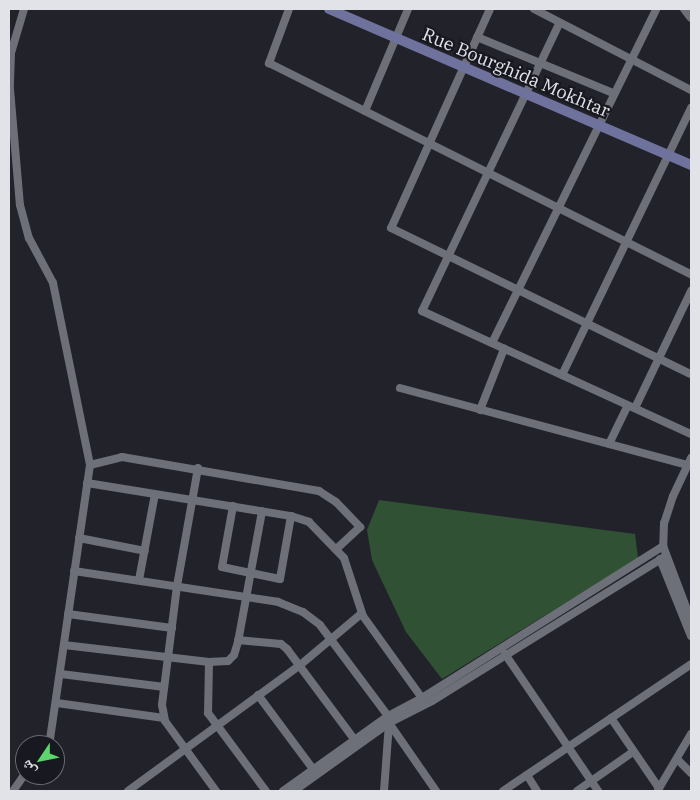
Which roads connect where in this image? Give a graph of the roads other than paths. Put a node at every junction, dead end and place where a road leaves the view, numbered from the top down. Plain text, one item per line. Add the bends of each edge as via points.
1 (24, 9) edge
2 (289, 9) edge
3 (329, 9) edge
4 (408, 9) edge
5 (490, 9) edge
6 (534, 9) edge
7 (656, 9) edge
8 (684, 9) edge
9 (691, 18) edge
10 (559, 24) junction
11 (477, 37) junction
12 (395, 38) junction
13 (630, 60) junction
14 (540, 64) junction
15 (463, 67) junction
16 (691, 90) edge
17 (525, 93) junction
18 (613, 93) junction
19 (691, 108) edge
20 (365, 111) junction
21 (597, 125) junction
22 (429, 143) junction
23 (667, 155) junction
24 (691, 165) edge
25 (488, 173) junction
26 (557, 207) junction
27 (625, 241) junction
28 (448, 256) junction
29 (691, 274) edge
30 (517, 290) junction
31 (691, 290) edge
32 (586, 323) junction
33 (492, 343) junction
34 (504, 348) junction
35 (659, 358) junction
36 (691, 374) edge
37 (562, 375) junction
38 (400, 388) dead end
39 (631, 407) junction
40 (480, 410) junction
41 (691, 434) edge
42 (609, 444) junction
43 (690, 462) edge
44 (90, 465) junction
45 (198, 468) junction
46 (87, 483) junction
47 (155, 494) junction
48 (194, 500) junction
49 (233, 506) junction
50 (262, 511) junction
51 (291, 516) junction
52 (79, 538) junction
53 (662, 546) junction
54 (336, 549) junction
55 (145, 551) junction
56 (663, 558) junction
57 (74, 571) junction
58 (251, 572) junction
59 (139, 580) junction
60 (177, 586) junction
61 (245, 599) junction
62 (68, 614) junction
63 (361, 614) junction
64 (691, 620) edge
65 (172, 628) junction
66 (691, 636) edge
67 (331, 639) junction
68 (238, 640) junction
69 (64, 645) junction
70 (505, 654) junction
71 (167, 656) junction
72 (209, 662) junction
73 (691, 664) edge
74 (299, 666) junction
75 (61, 674) junction
76 (164, 687) junction
77 (258, 695) junction
78 (422, 698) junction
79 (57, 703) junction
80 (164, 718) junction
81 (611, 718) junction
82 (388, 719) junction
83 (217, 725) junction
84 (691, 734) edge
85 (51, 735) edge
86 (354, 739) junction
87 (568, 747) junction
88 (186, 749) junction
89 (634, 752) junction
90 (677, 759) junction
91 (315, 772) junction
92 (691, 774) edge
93 (527, 775) junction
94 (591, 782) junction
95 (658, 790) edge
96 (128, 791) edge
97 (216, 791) edge
98 (266, 791) edge
99 (283, 791) edge
100 (294, 791) edge
101 (384, 791) edge
102 (436, 791) edge
103 (503, 791) edge
104 (537, 791) edge
105 (577, 791) edge
106 (598, 791) edge

1 - 44 street via 11,53 10,89 20,205 29,238 53,283
2 - 20 street via 269,64
3 - 12 main road, Rue Bourghida Mokhtar
4 - 12 street
5 - 11 street
6 - 10 street
7 - 13 street
8 - 9 street
10 - 13 street
10 - 14 street
11 - 14 street
11 - 15 street
12 - 15 main road, Rue Bourghida Mokhtar
12 - 20 street
13 - 16 street
13 - 18 street
14 - 17 street
14 - 18 street
15 - 17 main road, Rue Bourghida Mokhtar
15 - 22 street
17 - 21 main road, Rue Bourghida Mokhtar
17 - 25 street
18 - 21 street
19 - 23 street
20 - 22 street
21 - 23 main road, Rue Bourghida Mokhtar
21 - 26 street
22 - 25 street
22 - 28 street via 391,228
23 - 24 main road, Rue Bourghida Mokhtar
23 - 27 street
25 - 26 street
25 - 28 street
26 - 27 street
26 - 30 street
27 - 29 street
27 - 32 street
28 - 30 street
28 - 33 street via 422,311
30 - 32 street
30 - 33 street
31 - 35 street
32 - 35 street
32 - 37 street
33 - 34 street
34 - 37 street
34 - 40 street
35 - 36 street
35 - 39 street
37 - 39 street
38 - 40 street
39 - 41 street
39 - 42 street
40 - 42 street
42 - 43 street
43 - 53 street via 667,514
44 - 45 street via 122,457
44 - 46 street
45 - 48 street
45 - 54 street via 320,491 336,502 360,528
46 - 47 street
46 - 52 street
47 - 48 street
47 - 55 street
48 - 49 street
48 - 60 street
49 - 50 street
49 - 58 street via 222,567
50 - 51 street
50 - 58 street
51 - 54 street via 309,522
51 - 58 street via 280,579
52 - 55 street
52 - 57 street
53 - 56 street
53 - 78 street
54 - 63 street via 344,558
55 - 59 street
56 - 64 street
56 - 66 street
56 - 70 street
57 - 59 street
57 - 62 street
58 - 61 street
59 - 60 street
60 - 61 street
60 - 65 street
61 - 67 street via 278,602 304,612
61 - 68 street
62 - 65 street
62 - 69 street
63 - 67 street
63 - 78 street
65 - 71 street
67 - 74 street
67 - 82 street
68 - 72 street via 234,655 228,661
68 - 74 street via 281,644
69 - 71 street
69 - 75 street
70 - 82 street
70 - 87 street
71 - 72 street
71 - 76 street
72 - 83 street via 207,708
73 - 81 street
74 - 77 street
74 - 86 street
75 - 76 street
75 - 79 street
76 - 80 street
77 - 83 street
77 - 91 street
78 - 82 street
79 - 80 street
79 - 85 street
80 - 88 street
81 - 87 street
81 - 89 street
82 - 86 street
82 - 91 street
82 - 101 street
82 - 102 street
83 - 88 street
83 - 98 street
84 - 90 street
86 - 91 street
87 - 93 street
87 - 94 street
88 - 96 street
88 - 97 street
89 - 94 street
89 - 95 street
90 - 92 street
90 - 95 street
91 - 99 street
91 - 100 street
93 - 103 street
93 - 104 street
94 - 105 street
94 - 106 street

